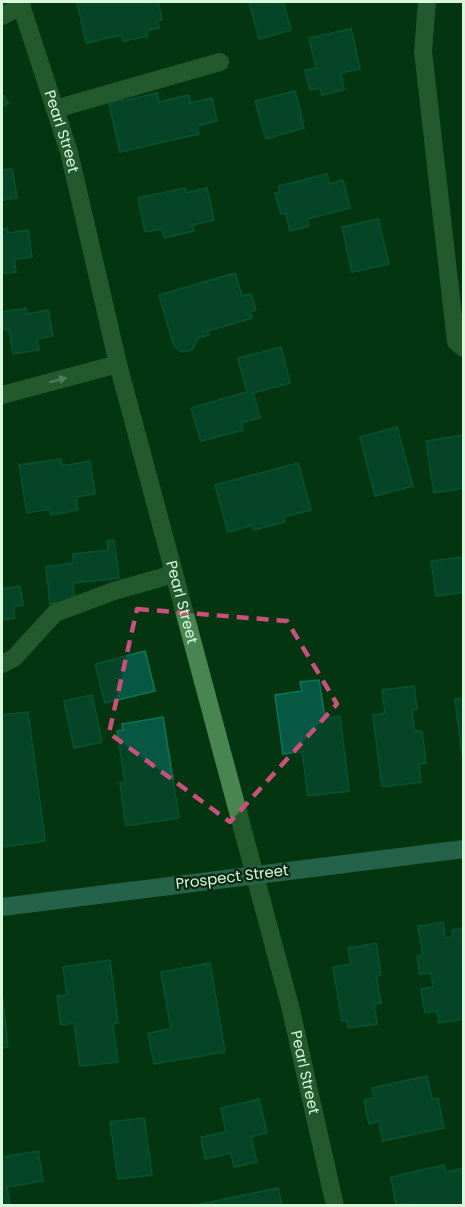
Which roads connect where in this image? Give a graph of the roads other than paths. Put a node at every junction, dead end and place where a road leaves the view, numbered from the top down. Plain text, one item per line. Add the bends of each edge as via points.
1 (427, 2) edge
2 (21, 4) edge
3 (2, 16) edge
4 (220, 62) dead end
5 (55, 109) junction
6 (464, 348) edge
7 (118, 364) junction
8 (2, 395) edge
9 (174, 574) junction
10 (2, 664) edge
11 (464, 849) edge
12 (253, 874) junction
13 (2, 907) edge
14 (335, 1206) edge

1 - 6 street via 423,51 438,198 456,342
2 - 3 street
2 - 5 street, Pearl Street
4 - 5 street
5 - 7 street, Pearl Street via 69,152
8 -> 7 street
7 - 9 street, Pearl Street
9 - 10 street via 55,613 14,658
9 - 12 street, Pearl Street
11 - 12 main road, Prospect Street
12 - 13 main road, Prospect Street
12 - 14 street, Pearl Street via 291,1010

